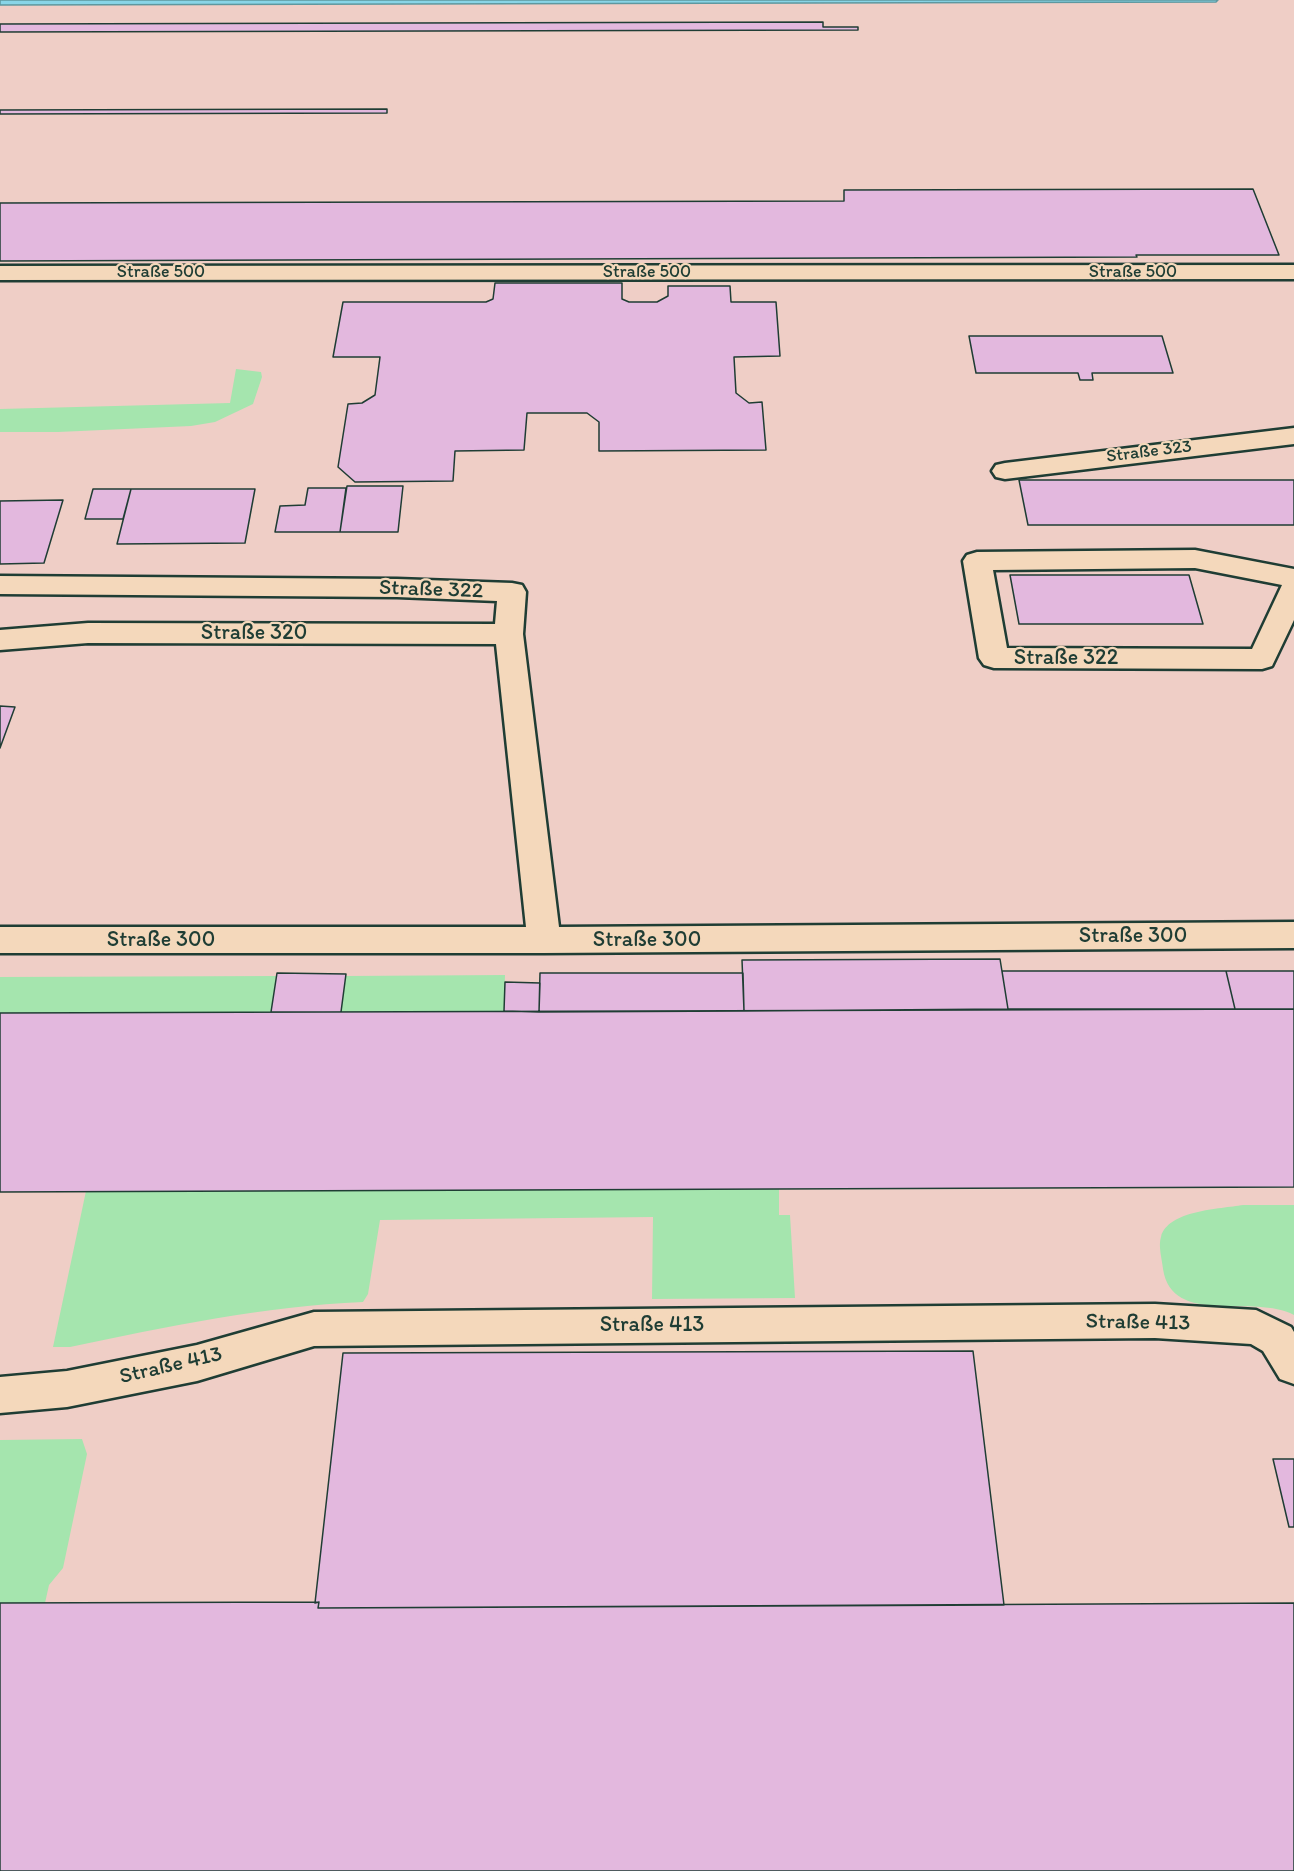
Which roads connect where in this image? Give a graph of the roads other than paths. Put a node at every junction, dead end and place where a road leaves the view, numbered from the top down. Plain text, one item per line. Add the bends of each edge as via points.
1 (1294, 272) edge
2 (0, 273) edge
3 (1294, 436) edge
4 (1005, 471) dead end
5 (1294, 578) edge
6 (0, 585) edge
7 (1294, 589) edge
8 (509, 634) junction
9 (0, 640) edge
10 (1294, 935) edge
11 (0, 939) edge
12 (544, 940) junction
13 (1294, 1366) edge
14 (0, 1395) edge

1 - 2 street, Straße 500
3 - 4 street, Straße 323
5 - 7 street, Straße 322 via 1195,559 977,561 994,658 1262,659
6 - 8 street, Straße 322 via 512,592
8 - 9 street, Straße 320 via 88,633
8 - 12 street, Straße 322
10 - 12 street, Straße 300
11 - 12 street, Straße 300
13 - 14 street, Straße 413 via 1277,1339 1256,1327 1155,1321 315,1329 197,1363 67,1389

